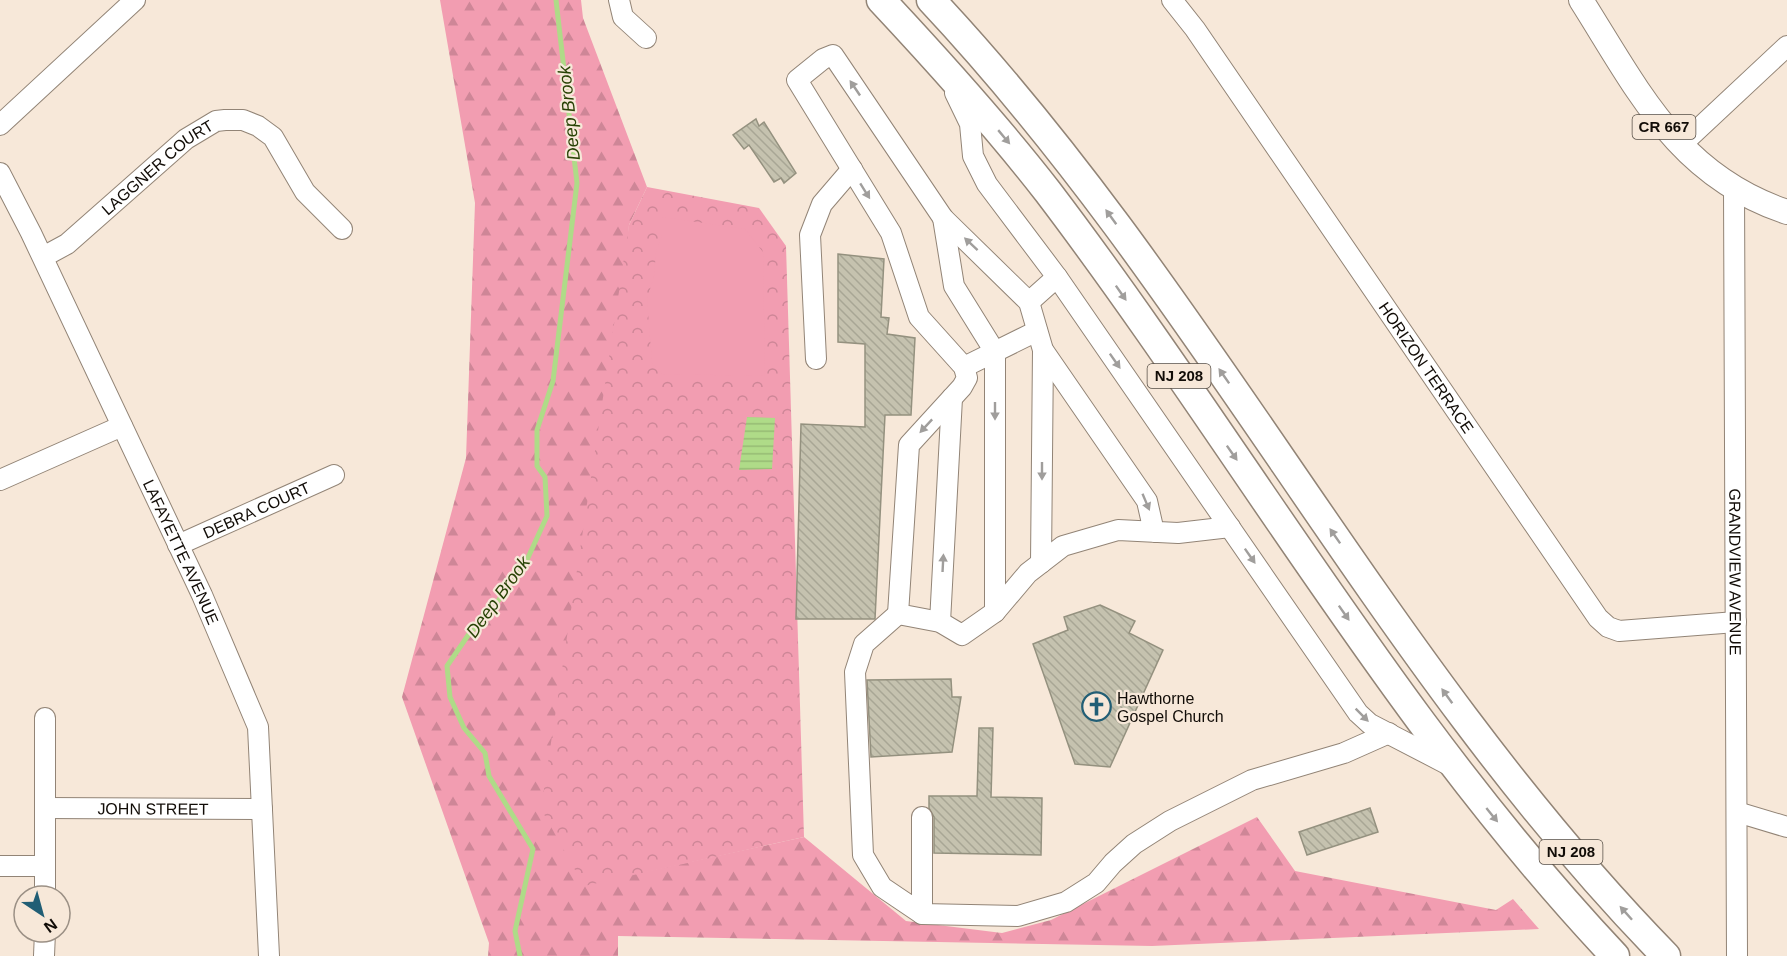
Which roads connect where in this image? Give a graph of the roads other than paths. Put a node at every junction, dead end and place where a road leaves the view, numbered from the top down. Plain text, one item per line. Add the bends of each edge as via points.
1 (135, 0) edge
2 (619, 0) edge
3 (880, 0) edge
4 (931, 0) edge
5 (1172, 0) edge
6 (1581, 0) edge
7 (646, 38) dead end
8 (924, 46) junction
9 (1787, 46) edge
10 (0, 125) edge
11 (1680, 146) junction
12 (852, 169) junction
13 (0, 173) edge
14 (1734, 188) junction
15 (1787, 212) edge
16 (943, 218) junction
17 (342, 229) dead end
18 (43, 257) junction
19 (1057, 277) junction
20 (1029, 302) junction
21 (1037, 331) junction
22 (1043, 350) junction
23 (995, 352) junction
24 (816, 359) dead end
25 (964, 367) junction
26 (951, 398) junction
27 (122, 426) junction
28 (334, 475) dead end
29 (0, 480) edge
30 (1230, 527) junction
31 (1154, 532) junction
32 (178, 545) junction
33 (1041, 563) junction
34 (995, 612) junction
35 (897, 614) junction
36 (940, 622) junction
37 (1736, 622) junction
38 (45, 718) dead end
39 (1389, 733) junction
40 (1455, 769) junction
41 (45, 807) junction
42 (262, 809) junction
43 (1737, 812) junction
44 (922, 817) dead end
45 (1787, 827) edge
46 (45, 866) junction
47 (0, 867) edge
48 (45, 884) edge
49 (922, 914) junction
50 (269, 956) edge
51 (1615, 956) edge
52 (1666, 956) edge
53 (1737, 956) edge

1 - 10 street
2 - 7 street via 623,16
3 - 8 highway, NJ 208
52 -> 4 highway, NJ 208 via 1566,845 1482,743 1076,169
5 - 37 street, HORIZON TERRACE via 1598,618 1619,631
6 - 11 main road, CR 667 via 1650,108
8 - 19 street via 967,115 978,170
8 -> 40 highway, NJ 208 via 1008,142 1084,242
9 - 11 street
11 - 14 main road, CR 667 via 1708,172
16 -> 12 street via 833,55 797,80
12 - 24 street via 822,204 810,235
12 -> 25 street via 891,233 919,317
13 - 18 street, LAFAYETTE AVENUE
14 - 15 main road, CR 667
14 - 37 street, GRANDVIEW AVENUE
20 -> 16 street
16 - 23 street via 954,286
17 - 18 street, LAGGNER COURT via 305,192 273,137 243,120 225,120 196,131 67,244
18 - 27 street, LAFAYETTE AVENUE
19 - 20 street
19 -> 30 street
20 - 21 street
21 - 22 street
21 - 23 street
22 -> 31 street via 1147,501
22 -> 33 street
23 - 25 street
23 -> 34 street
25 - 26 street via 967,378
26 -> 35 street via 909,445
36 -> 26 street
27 - 29 street
27 - 32 street, LAFAYETTE AVENUE
28 - 32 street, DEBRA COURT
30 - 31 street
30 -> 39 street via 1358,713
31 - 33 street via 1118,530 1063,546
32 - 42 street, LAFAYETTE AVENUE via 258,727
33 - 34 street
34 - 36 street via 962,635
35 - 36 street
35 - 49 street via 864,644 855,672 863,855 882,887
37 - 43 street, GRANDVIEW AVENUE
38 - 41 street
39 - 40 street
39 - 49 street via 1344,753 1252,780 1170,821 1134,844 1096,883 1066,902 1018,916
40 -> 51 highway, NJ 208 via 1537,870
41 - 42 street, JOHN STREET
41 - 46 street
42 - 50 street, LAFAYETTE AVENUE
43 - 45 street
43 - 53 street, GRANDVIEW AVENUE
44 - 49 street
46 - 47 street
46 - 48 street

